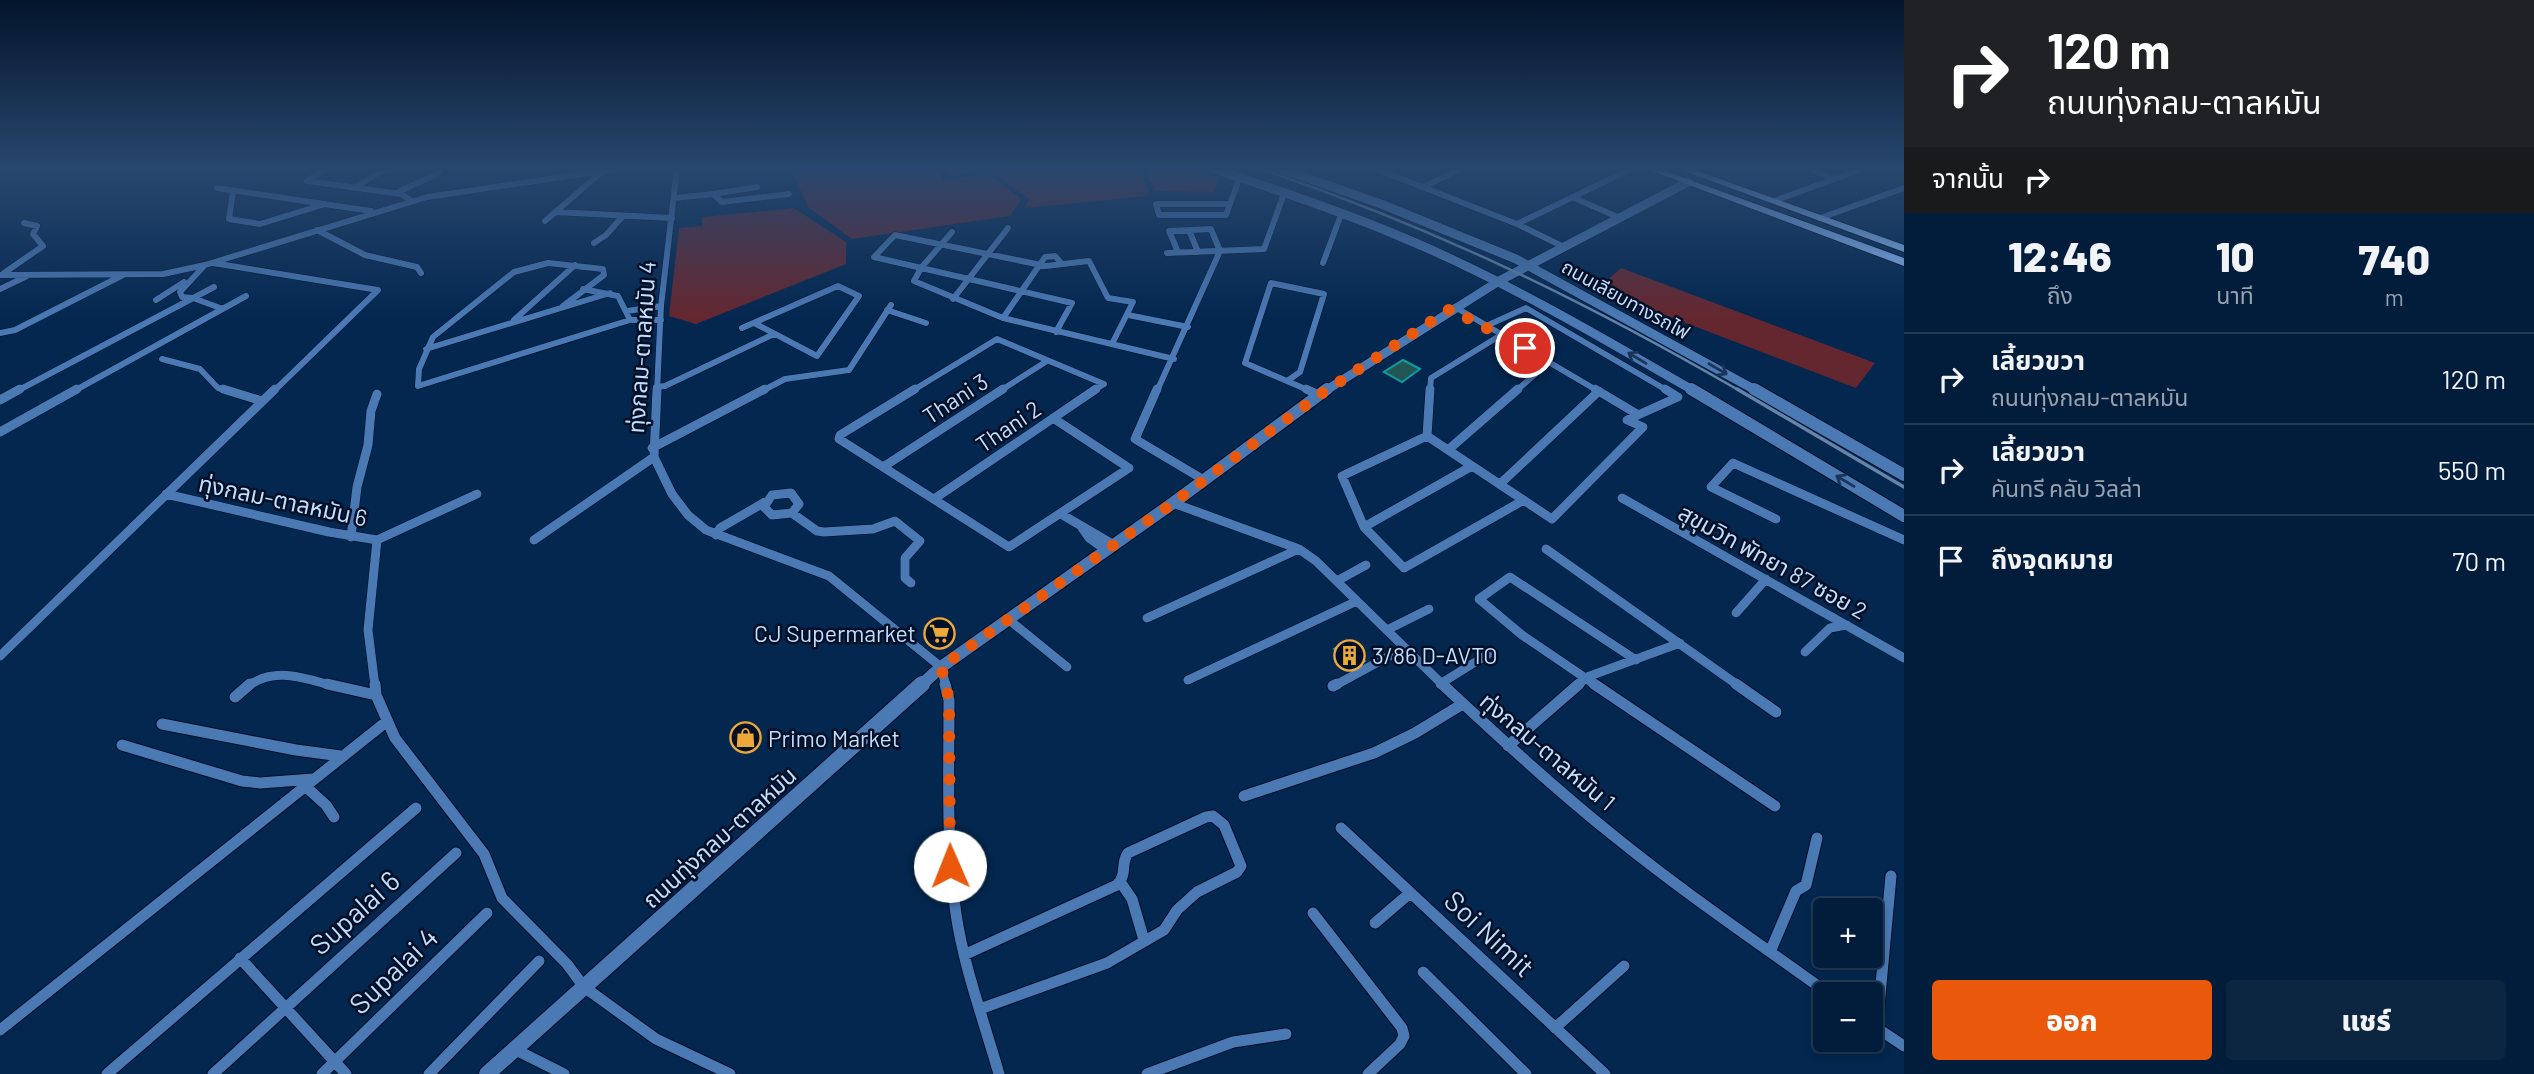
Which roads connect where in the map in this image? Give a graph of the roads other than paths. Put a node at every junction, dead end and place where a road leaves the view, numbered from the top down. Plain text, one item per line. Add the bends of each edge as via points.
1 (229, 218) edge
2 (277, 218) edge
3 (354, 218) edge
4 (548, 218) edge
5 (620, 218) edge
6 (672, 218) edge
7 (1275, 218) edge
8 (1340, 218) edge
9 (1357, 218) edge
10 (1415, 218) edge
11 (1502, 218) edge
12 (1529, 218) edge
13 (1620, 218) edge
14 (1798, 218) edge
15 (1820, 218) edge
16 (545, 221) dead end
17 (24, 223) dead end
18 (1517, 224) junction
19 (1008, 228) dead end
20 (317, 230) junction
21 (1189, 230) junction
22 (952, 232) dead end
23 (594, 243) dead end
24 (941, 243) junction
25 (1564, 247) junction
26 (1904, 249) edge
27 (1198, 251) junction
28 (1220, 251) junction
29 (1178, 252) junction
30 (990, 253) junction
31 (1167, 253) dead end
32 (1904, 262) edge
33 (213, 263) junction
34 (1323, 263) dead end
35 (1041, 264) junction
36 (205, 265) junction
37 (575, 265) junction
38 (1529, 266) junction
39 (921, 268) junction
40 (421, 273) dead end
41 (1, 274) edge
42 (124, 274) junction
43 (31, 275) junction
44 (197, 277) junction
45 (971, 279) junction
46 (1499, 281) junction
47 (214, 287) dead end
48 (0, 289) edge
49 (583, 289) junction
50 (1022, 291) junction
51 (610, 293) junction
52 (246, 296) dead end
53 (193, 298) junction
54 (953, 299) junction
55 (156, 300) dead end
56 (563, 306) junction
57 (661, 306) junction
58 (1452, 308) junction
59 (223, 309) junction
60 (627, 312) junction
61 (1128, 315) junction
62 (1003, 318) junction
63 (630, 320) junction
64 (661, 320) junction
65 (511, 323) junction
66 (754, 323) junction
67 (926, 323) dead end
68 (1486, 326) junction
69 (1188, 327) junction
70 (743, 328) dead end
71 (1056, 332) junction
72 (0, 333) edge
73 (774, 334) junction
74 (1501, 335) junction
75 (1112, 344) junction
76 (426, 349) junction
77 (162, 359) dead end
78 (1174, 359) junction
79 (1048, 361) junction
80 (1549, 362) junction
81 (1287, 381) junction
82 (656, 387) junction
83 (1599, 391) junction
84 (377, 394) dead end
85 (1318, 396) junction
86 (0, 400) edge
87 (262, 401) junction
88 (1637, 414) junction
89 (1053, 418) junction
90 (0, 432) edge
91 (1427, 436) junction
92 (1448, 450) junction
93 (653, 453) junction
94 (1472, 466) junction
95 (883, 467) junction
96 (1904, 475) edge
97 (1204, 480) junction
98 (1500, 484) junction
99 (166, 494) junction
100 (478, 494) dead end
101 (1622, 498) dead end
102 (934, 499) junction
103 (1524, 500) junction
104 (765, 502) junction
105 (1173, 503) junction
106 (792, 513) junction
107 (1061, 514) junction
108 (1904, 516) edge
109 (1776, 519) dead end
110 (1364, 527) junction
111 (716, 535) junction
112 (351, 537) junction
113 (377, 540) junction
114 (534, 540) dead end
115 (1904, 540) edge
116 (1110, 547) junction
117 (1299, 549) junction
118 (1546, 549) dead end
119 (1366, 565) dead end
120 (1766, 579) junction
121 (1337, 581) junction
122 (911, 583) dead end
123 (1357, 601) junction
124 (1429, 609) dead end
125 (1736, 613) dead end
126 (1147, 618) dead end
127 (1009, 619) junction
128 (1846, 625) junction
129 (1387, 630) junction
130 (1680, 643) junction
131 (1404, 648) junction
132 (1493, 652) dead end
133 (1805, 652) dead end
134 (0, 656) edge
135 (1904, 658) edge
136 (1636, 660) junction
137 (941, 667) junction
138 (1067, 667) dead end
139 (1587, 677) junction
140 (1188, 680) dead end
141 (1440, 684) junction
142 (1333, 686) dead end
143 (376, 695) junction
144 (235, 697) dead end
145 (1461, 705) junction
146 (1776, 712) dead end
147 (386, 722) junction
148 (162, 724) dead end
149 (122, 745) dead end
150 (1508, 746) junction
151 (341, 756) junction
152 (309, 783) junction
153 (1244, 796) dead end
154 (1775, 806) dead end
155 (416, 808) dead end
156 (334, 817) dead end
157 (1341, 828) dead end
158 (1817, 838) dead end
159 (456, 853) dead end
160 (1891, 876) dead end
161 (1121, 883) junction
162 (1410, 893) junction
163 (486, 913) dead end
164 (1313, 913) dead end
165 (1375, 923) dead end
166 (1144, 940) junction
167 (1770, 952) junction
168 (964, 955) junction
169 (240, 958) junction
170 (539, 961) dead end
171 (1624, 966) dead end
172 (1423, 972) dead end
173 (1879, 982) edge
174 (1813, 983) edge
175 (584, 987) junction
176 (286, 1007) junction
177 (981, 1009) junction
178 (1555, 1028) junction
179 (0, 1030) edge
180 (1883, 1032) edge
181 (1286, 1034) dead end
182 (1904, 1046) edge
183 (514, 1049) junction
184 (334, 1063) junction
185 (107, 1074) edge
186 (214, 1074) edge
187 (322, 1074) edge
188 (346, 1074) edge
189 (429, 1074) edge
190 (486, 1074) edge
191 (564, 1074) edge
192 (730, 1074) edge
193 (999, 1074) edge
194 (1147, 1074) edge
195 (1368, 1074) edge
196 (1526, 1074) edge
197 (1605, 1074) edge

1 - 2 street via 260,223
3 - 20 street
4 - 16 street
5 - 23 street
6 - 57 street, ทุ่งกลม-ตาลหมัน 4
7 - 28 street via 1264,248
8 - 34 street
9 - 46 street
10 - 38 street, ถนนเลียบทางรถไฟ
11 - 18 street
12 - 18 street
13 - 25 street, ถนนทุ่งกลม-ตาลหมัน
14 - 32 highway
15 - 26 highway
17 - 41 street via 37,226 33,234 43,246
18 - 25 street
19 - 30 street
20 - 33 street
20 - 40 street via 357,253 417,267
21 - 27 street
21 - 28 street via 1211,229
21 - 29 street via 1169,231
22 - 24 street
24 - 30 street
24 - 39 street
24 - 39 street via 895,235 874,257
25 - 38 street, ถนนทุ่งกลม-ตาลหมัน
27 - 28 street
27 - 29 street
28 - 69 street
29 - 31 street
30 - 35 street
30 - 45 street
33 - 36 street
33 - 87 street via 378,290
35 - 50 street
35 - 61 street via 1045,257 1055,256 1062,264 1089,261 1108,298 1133,302
36 - 42 street via 163,274
36 - 44 street
37 - 49 street via 603,269 604,275
37 - 65 street
37 - 76 street via 548,263 514,272 433,337
38 - 46 street, ถนนทุ่งกลม-ตาลหมัน
38 -> 96 street, ถนนเลียบทางรถไฟ
39 - 45 street
39 - 54 street via 914,281
41 - 43 street
42 - 43 street
42 - 72 street via 15,330
43 - 48 street
44 - 53 street
44 - 53 street via 180,292 182,297
44 - 55 street
45 - 50 street
45 - 54 street
46 - 58 street, ถนนทุ่งกลม-ตาลหมัน
108 -> 46 street
47 - 53 street
49 - 51 street
49 - 56 street
50 - 62 street
50 - 71 street via 1072,303
51 - 56 street
51 - 60 street via 618,296
52 - 59 street
53 - 59 street
53 - 86 street
54 - 62 street
56 - 65 street
57 - 60 street
57 - 64 street, ทุ่งกลม-ตาลหมัน 4
58 - 68 street
58 - 85 street, ถนนทุ่งกลม-ตาลหมัน
59 - 90 street
60 - 63 street
61 - 69 street
61 - 75 street
62 - 71 street
63 - 64 street
63 - 76 street via 418,386
64 - 82 street, ทุ่งกลม-ตาลหมัน 4
65 - 76 street
66 - 70 street
66 - 73 street
66 - 73 street via 838,286 859,296 817,356
67 - 93 street via 889,307 873,340 849,370 785,379
68 - 74 street
68 - 88 street via 1526,308 1678,397
69 - 78 street
71 - 75 street
73 - 82 street
74 - 80 street
74 - 91 street via 1431,378
75 - 78 street
77 - 87 street via 200,369 218,388
78 - 97 street via 1135,439
79 - 89 street, Thani 2 via 1104,384
79 - 95 street, Thani 3
79 - 95 street via 997,339 839,435
80 - 83 street
80 - 92 street
81 - 81 street via 1300,372 1324,294 1272,283 1245,363
81 - 85 street
82 - 93 street, ทุ่งกลม-ตาลหมัน 4
83 - 88 street
83 - 98 street
84 - 112 street
85 - 97 street, ถนนทุ่งกลม-ตาลหมัน
87 - 99 street
88 - 103 street via 1627,420 1643,427 1552,519
89 - 102 street, Thani 2
89 - 107 street via 1129,468
91 - 92 street
91 - 110 street via 1342,476
92 - 94 street
93 - 111 street, ทุ่งกลม-ตาลหมัน 4 via 672,494 697,523
93 - 114 street
94 - 98 street
94 - 110 street
95 - 102 street
97 - 105 street, ถนนทุ่งกลม-ตาลหมัน
98 - 103 street
99 - 112 street, ทุ่งกลม-ตาลหมัน 6
99 - 134 street
100 - 113 street
101 - 120 street, สุขุมวิท พัทยา 87 ซอย 2
102 - 107 street via 1009,548
103 - 110 street via 1404,568
104 - 106 street via 766,511 772,514
104 - 106 street via 778,493 791,494 799,504
104 - 111 street via 720,528
105 - 116 street, ถนนทุ่งกลม-ตาลหมัน
105 - 117 street, ทุ่งกลม-ตาลหมัน 1
106 - 122 street via 824,532 873,529 895,521 920,541 905,555 905,578
107 - 116 street via 1089,538
109 - 115 street via 1711,487 1733,463
111 - 137 street, ทุ่งกลม-ตาลหมัน 4 via 829,576
112 - 113 street, ทุ่งกลม-ตาลหมัน 6
113 - 143 street, ทุ่งกลม-ตาลหมัน 6 via 368,631
116 - 127 street, ถนนทุ่งกลม-ตาลหมัน
117 - 121 street, ทุ่งกลม-ตาลหมัน 1
117 - 126 street
118 - 130 street
119 - 121 street
120 - 125 street
120 - 128 street, สุขุมวิท พัทยา 87 ซอย 2
121 - 123 street, ทุ่งกลม-ตาลหมัน 1
123 - 129 street, ทุ่งกลม-ตาลหมัน 1
123 - 140 street
124 - 129 street
127 - 137 street, ถนนทุ่งกลม-ตาลหมัน
127 - 138 street
128 - 133 street via 1830,628
128 - 135 street, สุขุมวิท พัทยา 87 ซอย 2
129 - 131 street, ทุ่งกลม-ตาลหมัน 1
130 - 136 street
130 - 146 street
131 - 141 street, ทุ่งกลม-ตาลหมัน 1
131 - 142 street
132 - 141 street
136 - 139 street
136 - 139 street via 1510,577 1480,596 1480,602 1522,635
137 - 168 street via 949,699 950,866
137 - 175 street, ถนนทุ่งกลม-ตาลหมัน
139 - 150 street
139 - 154 street
141 - 145 street, ทุ่งกลม-ตาลหมัน 1
143 - 144 street via 279,673 252,681
143 - 147 street, ทุ่งกลม-ตาลหมัน 6
145 - 150 street, ทุ่งกลม-ตาลหมัน 1
145 - 153 street via 1374,753
147 - 151 street
147 - 175 street, ทุ่งกลม-ตาลหมัน 6 via 484,853 502,898
148 - 151 street via 307,754
149 - 152 street via 242,781
150 - 167 street, ทุ่งกลม-ตาลหมัน 1 via 1656,869
151 - 152 street
152 - 156 street
152 - 179 street
155 - 169 street
157 - 162 street, Soi Nimit
158 - 167 street via 1806,885 1796,891
159 - 176 street, Supalai 6
160 - 173 street
161 - 166 street via 1132,899
161 - 166 street via 1128,853 1206,817 1213,816 1224,825 1239,870 1197,892 1164,930
161 - 168 street
162 - 165 street
162 - 178 street, Soi Nimit
163 - 184 street, Supalai 4
164 - 195 street via 1402,1028 1401,1044
166 - 177 street via 1085,973
167 - 174 street, ทุ่งกลม-ตาลหมัน 1
168 - 177 street
169 - 176 street
169 - 185 street
170 - 189 street
171 - 178 street
172 - 196 street
175 - 183 street, ถนนทุ่งกลม-ตาลหมัน
175 - 192 street, ทุ่งกลม-ตาลหมัน 6 via 656,1040
176 - 184 street
176 - 186 street, Supalai 6
177 - 193 street
178 - 197 street, Soi Nimit
180 - 182 street
181 - 194 street via 1233,1042
183 - 190 street, ถนนทุ่งกลม-ตาลหมัน
183 - 191 street
184 - 187 street, Supalai 4
184 - 188 street

